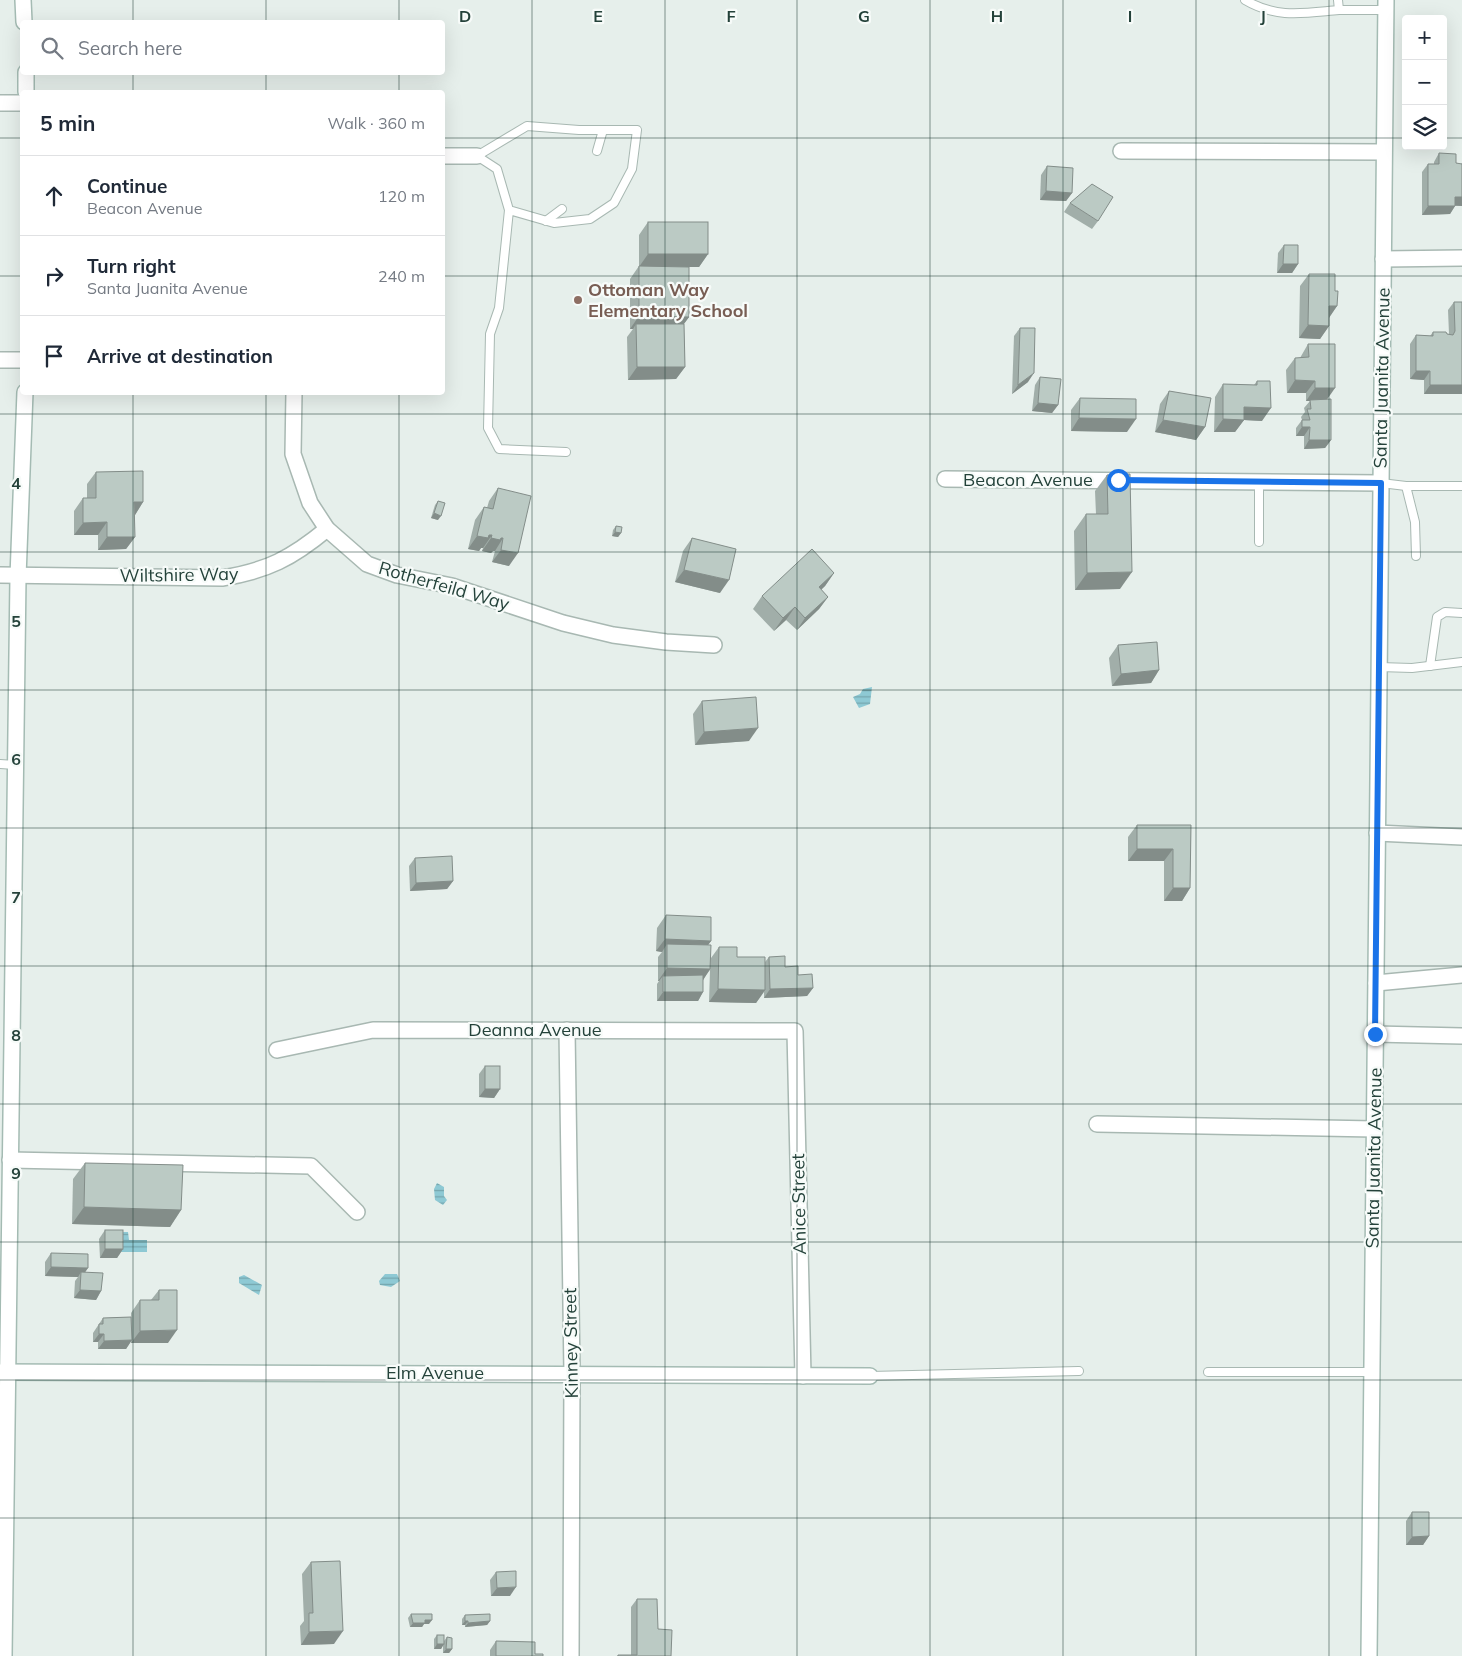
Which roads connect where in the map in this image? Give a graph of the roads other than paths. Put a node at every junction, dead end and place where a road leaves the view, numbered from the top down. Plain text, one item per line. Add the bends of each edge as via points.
1 (23, 0) edge
2 (1245, 0) edge
3 (1338, 0) edge
4 (1386, 5) edge
5 (1339, 10) junction
6 (24, 20) edge
7 (26, 75) edge
8 (26, 90) edge
9 (0, 103) edge
10 (20, 103) edge
11 (603, 130) junction
12 (597, 151) dead end
13 (1121, 151) dead end
14 (1383, 152) junction
15 (445, 156) edge
16 (478, 156) junction
17 (562, 209) dead end
18 (509, 210) junction
19 (546, 220) junction
20 (1462, 258) edge
21 (1383, 259) junction
22 (0, 360) edge
23 (20, 360) edge
24 (25, 395) edge
25 (294, 395) edge
26 (566, 452) dead end
27 (945, 479) dead end
28 (1259, 482) junction
29 (1381, 483) junction
30 (1406, 486) junction
31 (1462, 486) edge
32 (327, 529) junction
33 (1258, 542) dead end
34 (1416, 556) dead end
35 (0, 575) edge
36 (18, 577) junction
37 (1462, 613) edge
38 (714, 644) dead end
39 (1462, 662) edge
40 (1430, 666) junction
41 (1379, 667) junction
42 (0, 764) edge
43 (15, 765) junction
44 (1377, 833) junction
45 (1462, 837) edge
46 (1462, 975) edge
47 (1376, 983) junction
48 (567, 1030) junction
49 (795, 1031) joint
50 (1375, 1034) junction
51 (1462, 1036) edge
52 (277, 1050) dead end
53 (1097, 1124) dead end
54 (1374, 1129) junction
55 (10, 1160) junction
56 (357, 1212) dead end
57 (4, 1372) edge
58 (1079, 1372) dead end
59 (1208, 1372) dead end
60 (1372, 1372) junction
61 (572, 1373) junction
62 (803, 1376) junction
63 (870, 1376) joint
64 (2, 1601) edge
65 (4, 1656) edge
66 (570, 1656) edge
67 (1370, 1656) edge

1 - 6 street
2 - 5 lane via 1262,10 1293,14
3 - 5 lane
4 - 5 lane
4 - 14 street, Santa Juanita Avenue
7 - 8 street
9 - 10 street
11 - 12 lane
11 - 16 lane via 527,126
11 - 19 lane via 638,130 632,169 614,203 590,219 554,223
13 - 14 street
14 - 21 street, Santa Juanita Avenue
15 - 16 street
16 - 18 lane via 497,169
17 - 19 lane
18 - 19 lane
18 - 26 lane via 499,308 490,334 488,428 499,449
20 - 21 street
21 - 29 street, Santa Juanita Avenue
22 - 23 street
24 - 36 street
25 - 32 street, Rotherfeild Way via 293,454 310,503
27 - 28 street, Beacon Avenue
28 - 29 street, Beacon Avenue
28 - 33 lane
29 - 30 lane
29 - 41 street, Santa Juanita Avenue
30 - 31 lane
30 - 34 lane via 1415,522
32 - 36 street, Wiltshire Way via 278,564 248,574 222,578
32 - 38 street, Rotherfeild Way via 366,564 397,575 452,586 564,623 613,635
35 - 36 street, Wiltshire Way
36 - 43 street
37 - 40 lane via 1445,612 1436,617
39 - 40 lane
40 - 41 lane
41 - 44 street, Santa Juanita Avenue
42 - 43 lane
43 - 55 street
44 - 45 street
44 - 47 street, Santa Juanita Avenue
46 - 47 street
47 - 50 street, Santa Juanita Avenue
48 - 49 street, Deanna Avenue
48 - 52 street, Deanna Avenue via 373,1030
48 - 61 street, Kinney Street
49 - 62 street, Anice Street
50 - 51 street
50 - 54 street, Santa Juanita Avenue
53 - 54 street
54 - 60 street, Santa Juanita Avenue
55 - 56 street via 311,1166
55 - 57 street
57 - 61 street, Elm Avenue
57 - 64 street
58 - 63 lane
59 - 60 lane
60 - 67 street, Santa Juanita Avenue
61 - 62 street, Elm Avenue
61 - 66 street, Kinney Street
62 - 63 street, Elm Avenue
64 - 65 street

